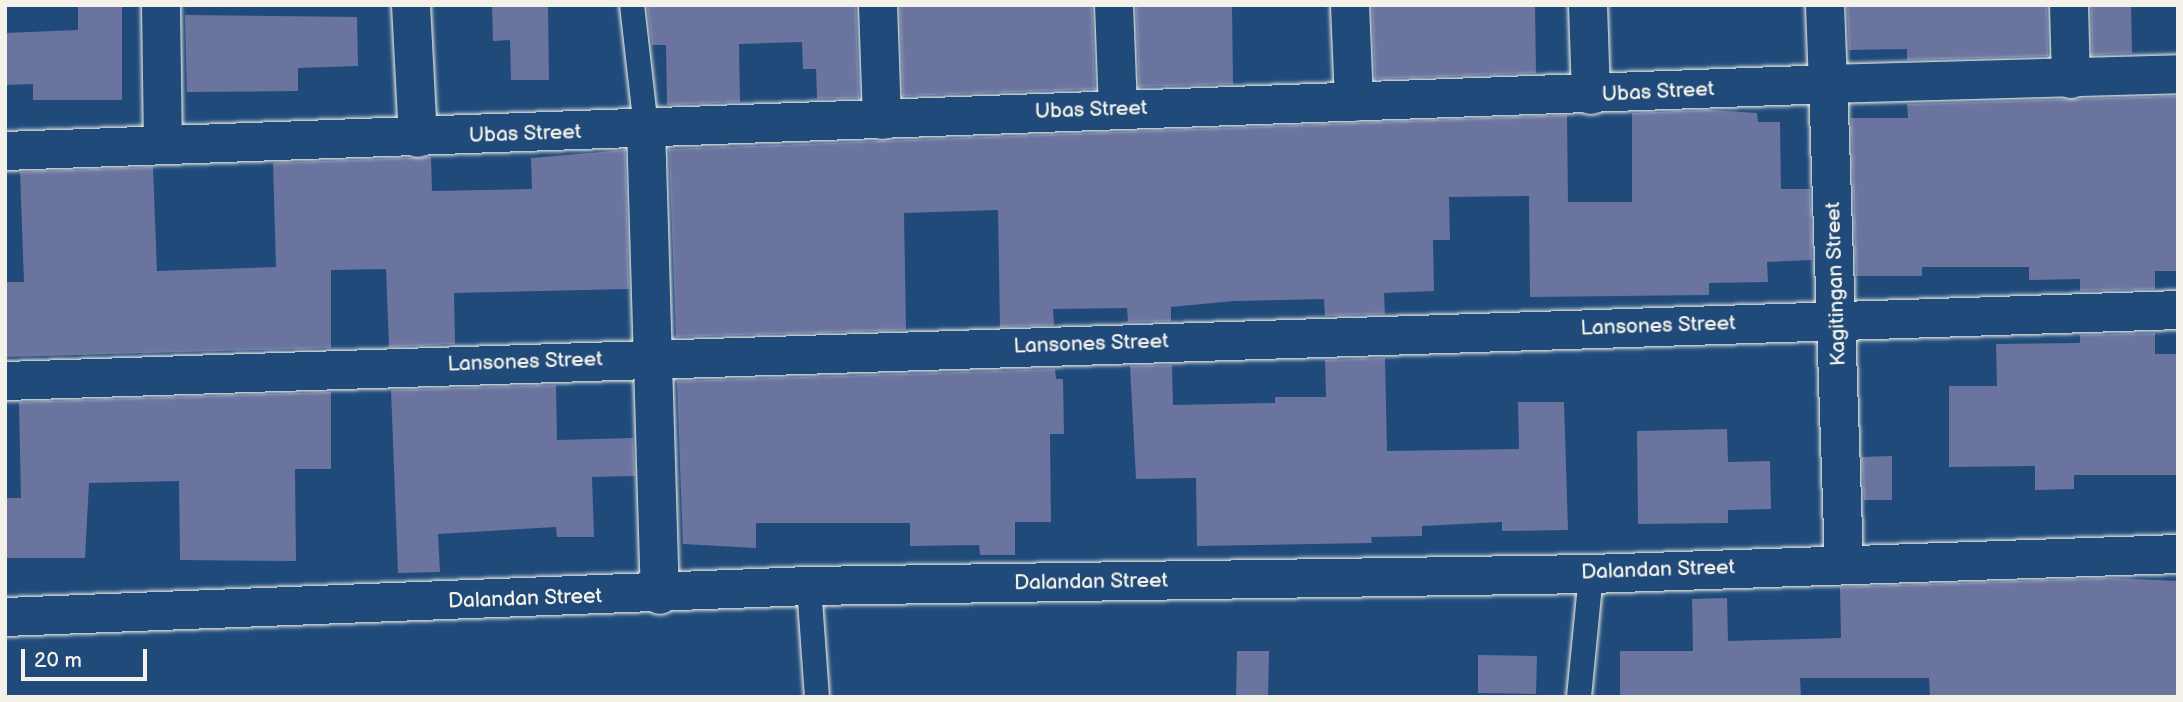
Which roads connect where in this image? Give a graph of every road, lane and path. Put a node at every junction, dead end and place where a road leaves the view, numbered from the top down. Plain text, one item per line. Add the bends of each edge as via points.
1 (161, 5) edge
2 (411, 5) edge
3 (632, 5) edge
4 (878, 5) edge
5 (1114, 5) edge
6 (1350, 5) edge
7 (1588, 5) edge
8 (1825, 5) edge
9 (2069, 5) edge
10 (2178, 74) edge
11 (2071, 79) junction
12 (1828, 84) junction
13 (1591, 96) junction
14 (1354, 102) junction
15 (1118, 108) junction
16 (882, 120) junction
17 (646, 127) junction
18 (418, 138) junction
19 (163, 143) junction
20 (5, 151) edge
21 (2178, 310) edge
22 (1838, 320) junction
23 (649, 358) junction
24 (5, 381) edge
25 (2178, 554) edge
26 (1844, 562) junction
27 (1591, 574) junction
28 (809, 586) junction
29 (660, 595) junction
30 (5, 617) edge
31 (817, 697) edge
32 (1579, 697) edge

1 - 19 street
2 - 18 street
3 - 17 lane
4 - 16 street
5 - 15 street
6 - 14 street
7 - 13 street
8 - 12 street, Kagitingan Street
9 - 11 street
10 - 11 street, Ubas Street
11 - 12 street, Ubas Street
12 - 13 street, Ubas Street
12 - 22 street, Kagitingan Street
13 - 14 street, Ubas Street
14 - 15 street, Ubas Street
15 - 16 street, Ubas Street
16 - 17 street, Ubas Street
17 - 18 street, Ubas Street
17 - 23 street
18 - 19 street, Ubas Street
19 - 20 street, Ubas Street
21 - 22 street, Lansones Street
22 - 23 street, Lansones Street
22 - 26 street, Kagitingan Street
23 - 24 street, Lansones Street
23 - 29 street
25 - 26 street, Dalandan Street
26 - 27 street, Dalandan Street
27 - 28 street, Dalandan Street
27 - 32 lane
28 - 29 street, Dalandan Street
28 - 31 lane
29 - 30 street, Dalandan Street

